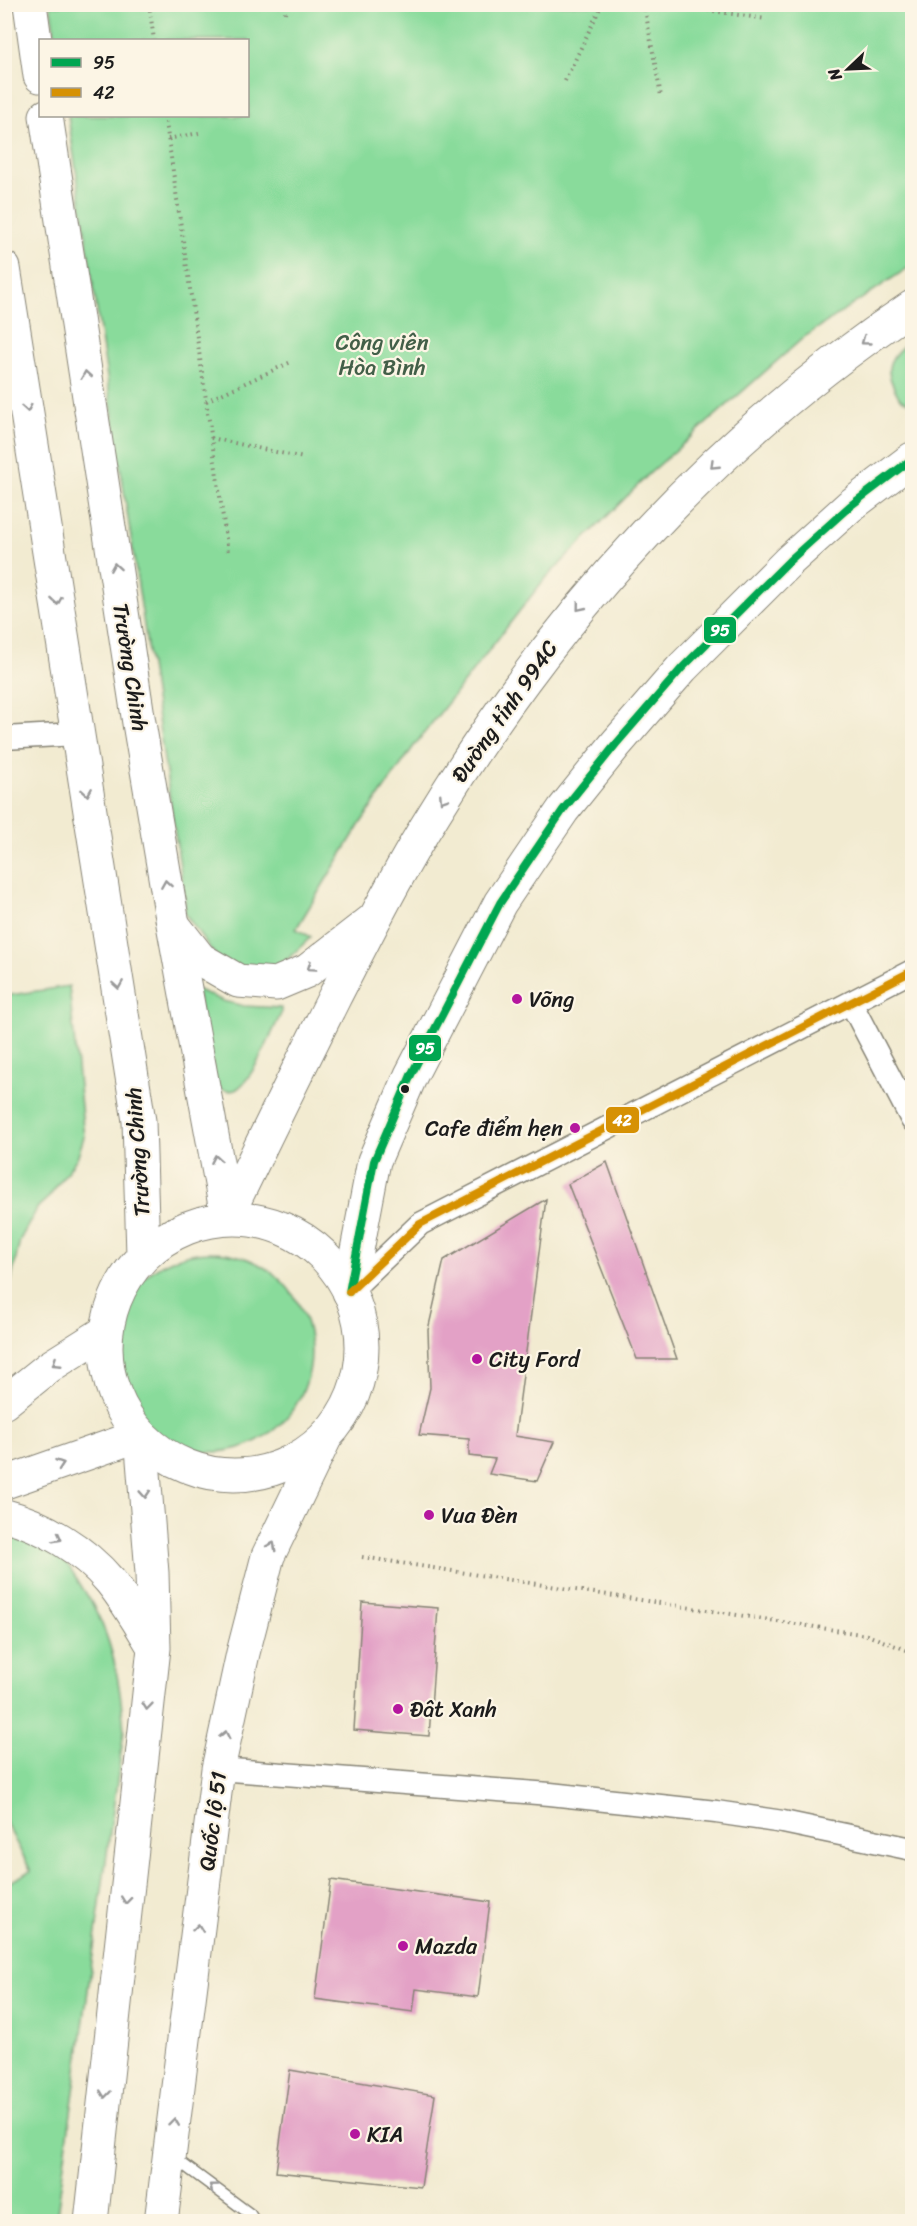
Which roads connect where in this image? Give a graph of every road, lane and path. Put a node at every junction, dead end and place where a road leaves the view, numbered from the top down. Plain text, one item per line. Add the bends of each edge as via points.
1 (30, 4) edge
2 (149, 4) edge
3 (286, 4) edge
4 (602, 4) edge
5 (644, 4) edge
6 (666, 4) edge
7 (285, 13) dead end
8 (766, 20) dead end
9 (154, 39) edge
10 (39, 69) edge
11 (565, 81) dead end
12 (661, 96) dead end
13 (46, 117) edge
14 (165, 117) edge
15 (199, 133) dead end
16 (168, 139) junction
17 (4, 268) edge
18 (912, 308) edge
19 (291, 362) dead end
20 (206, 401) junction
21 (211, 438) junction
22 (304, 458) dead end
23 (912, 459) edge
24 (228, 552) dead end
25 (77, 734) junction
26 (4, 738) edge
27 (374, 919) junction
28 (173, 924) junction
29 (912, 971) edge
30 (851, 1003) junction
31 (912, 1120) edge
32 (226, 1216) junction
33 (143, 1255) junction
34 (349, 1292) junction
35 (106, 1331) junction
36 (4, 1403) edge
37 (141, 1435) junction
38 (326, 1436) junction
39 (4, 1483) edge
40 (4, 1515) edge
41 (362, 1557) dead end
42 (154, 1648) junction
43 (912, 1652) edge
44 (218, 1769) junction
45 (912, 1850) edge
46 (170, 2154) junction
47 (91, 2222) edge
48 (161, 2222) edge
49 (255, 2222) edge

1 - 10 main road
2 - 9 path
3 - 7 path
4 - 11 path
5 - 12 path
6 - 8 path
28 -> 13 main road, Trường Chinh
14 - 16 path
15 - 16 path
16 - 20 path
17 -> 25 main road, Trường Chinh
18 -> 27 main road, Đường tỉnh 994C via 835,363 743,437 603,579 528,672 487,731 433,814
19 - 20 path
20 - 21 path
21 - 22 path
21 - 24 path
23 - 34 main road via 850,506 789,561 682,668 563,810 529,860 500,903 411,1075 374,1161
25 - 26 street
25 -> 33 main road, Trường Chinh via 140,1121
27 -> 28 main road via 307,971 276,984 238,981 200,959
27 - 32 main road, Đường tỉnh 994C
32 -> 28 main road, Trường Chinh
29 - 30 street
30 - 31 street
30 - 34 street via 420,1224
32 - 33 main road via 168,1236
32 - 34 main road via 277,1226 312,1245 334,1267
33 - 35 main road via 125,1277 112,1304
34 - 38 main road via 359,1322 362,1353 357,1383 345,1412
35 -> 36 street via 49,1367
35 - 37 main road via 106,1360 112,1387 123,1413
37 - 38 main road via 183,1465 234,1476 284,1466
39 -> 37 street
37 -> 42 main road
44 -> 38 main road, Quốc lộ 51 via 268,1556
40 -> 42 street via 25,1521 68,1544 109,1580
41 - 43 path via 867,1635
42 -> 47 main road
44 - 45 street via 550,1794 716,1812 794,1824
46 -> 44 main road, Quốc lộ 51
46 - 48 main road, Quốc lộ 51
49 -> 46 lane via 250,2214

